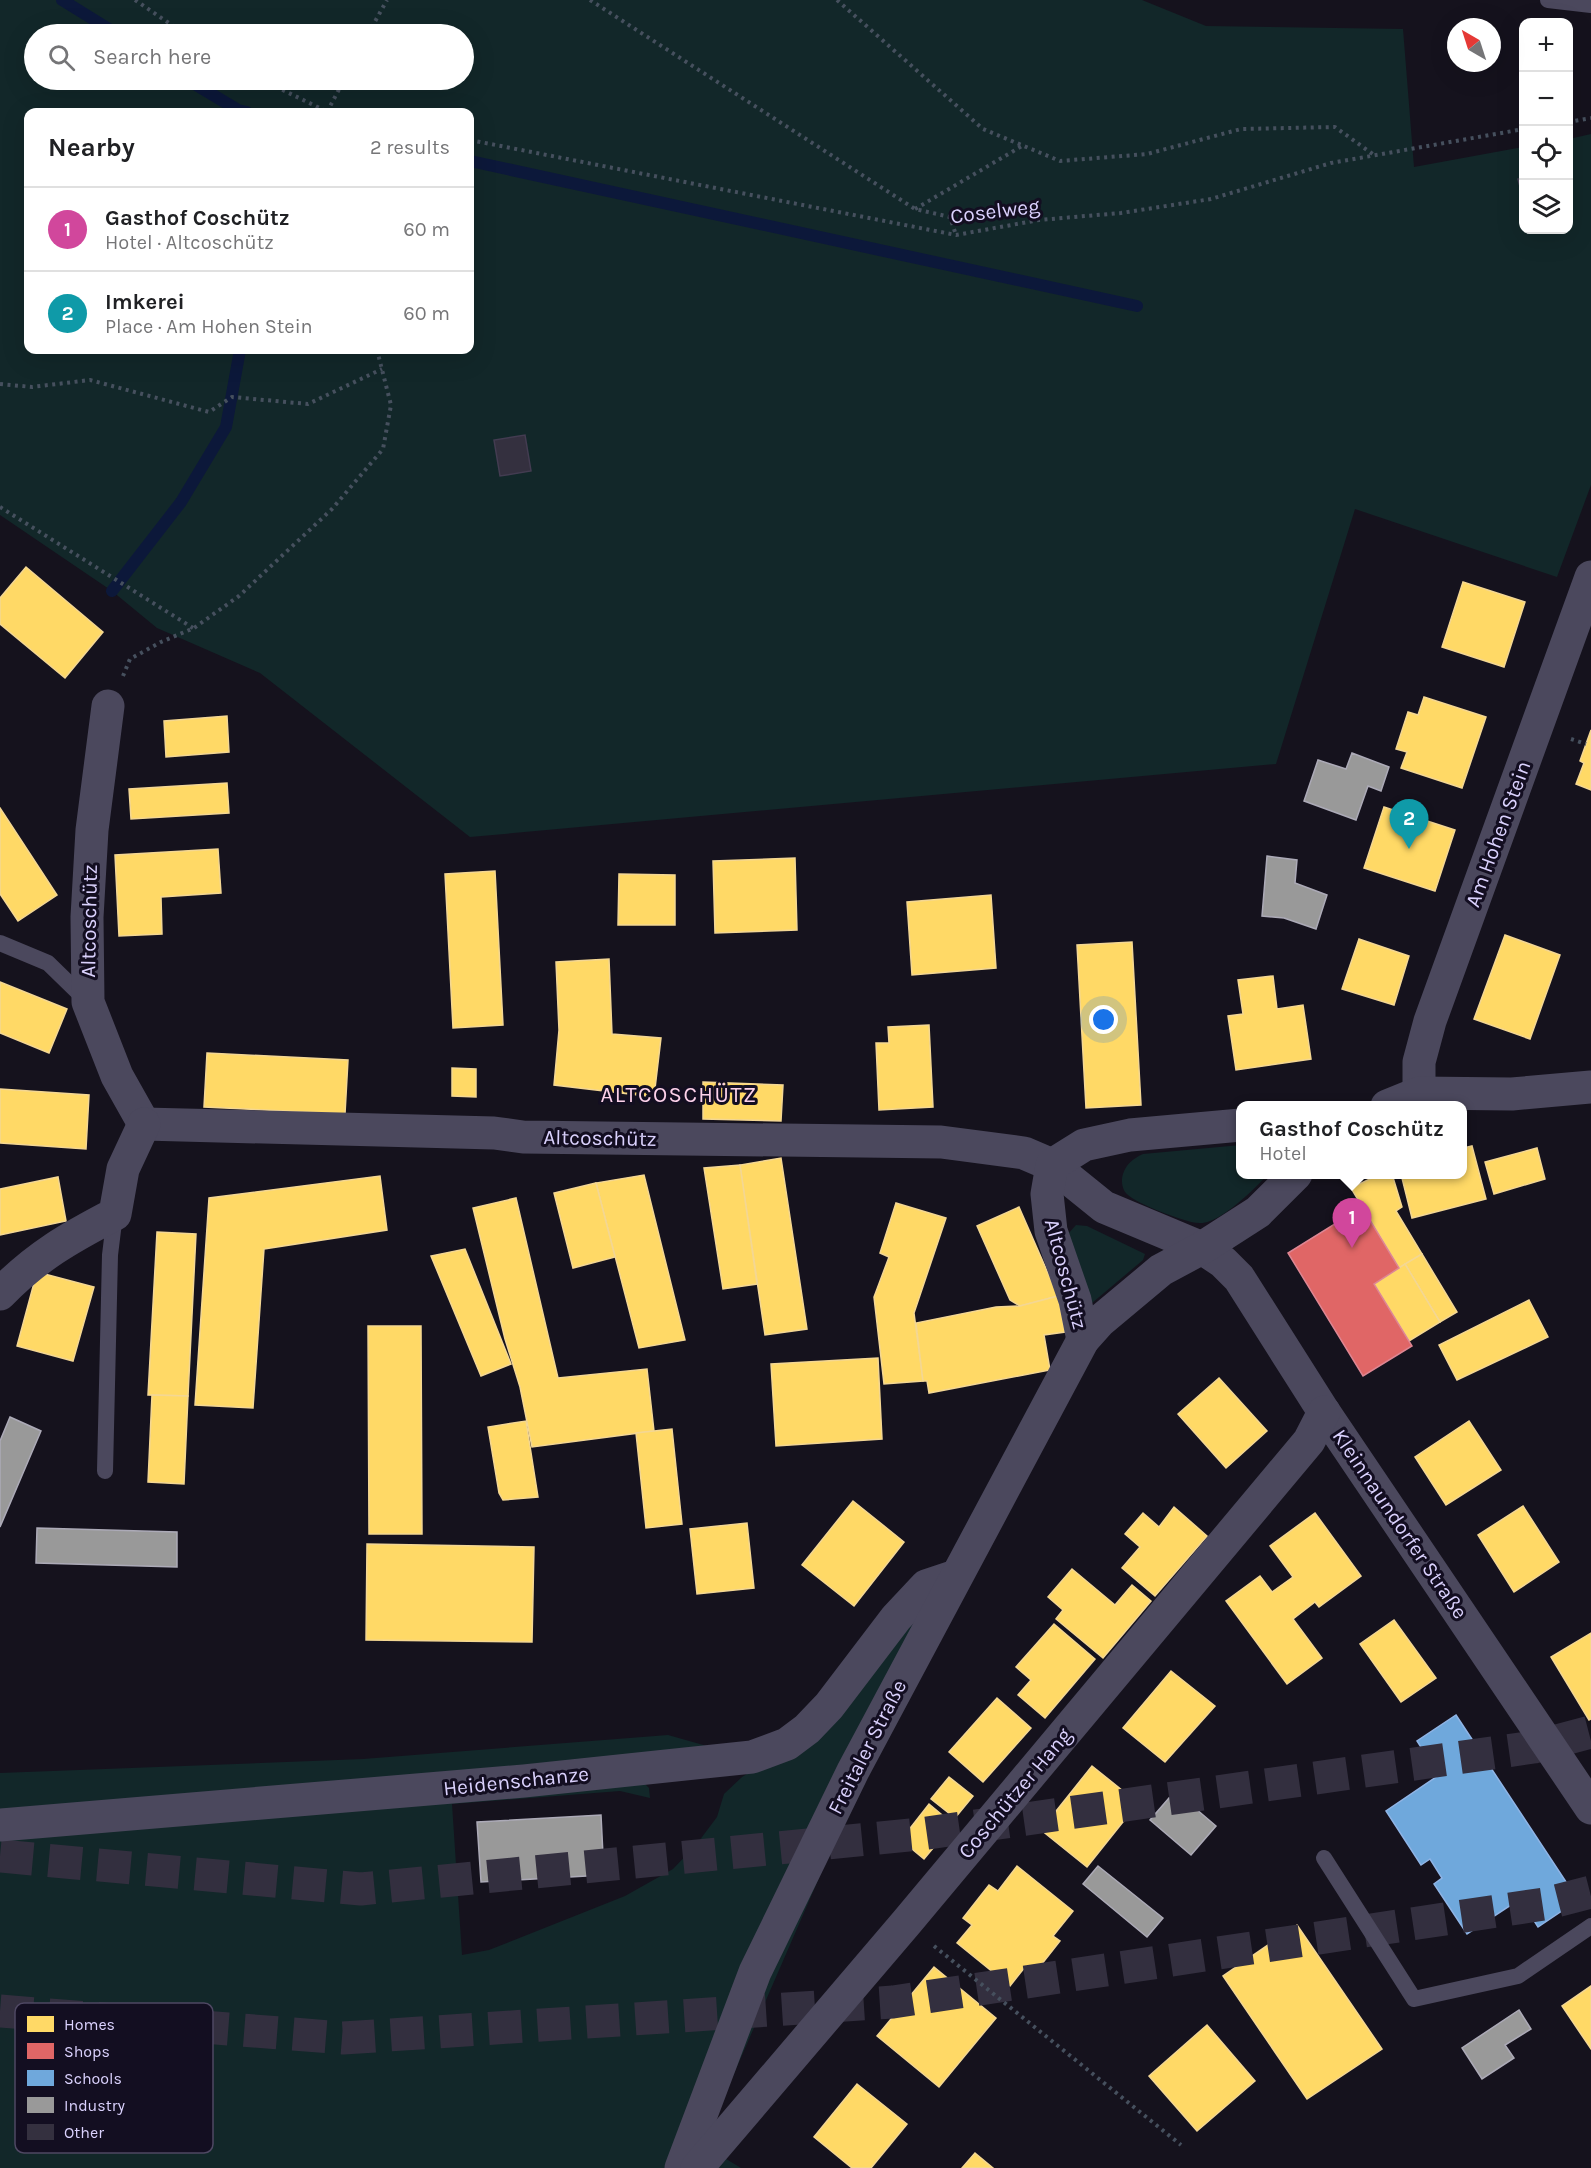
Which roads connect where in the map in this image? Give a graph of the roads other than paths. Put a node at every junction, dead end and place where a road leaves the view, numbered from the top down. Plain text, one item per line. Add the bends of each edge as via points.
1 (1548, 0) edge
2 (1591, 5) edge
3 (1591, 577) edge
4 (108, 706) dead end
5 (0, 943) edge
6 (88, 1002) junction
7 (1591, 1087) edge
8 (1419, 1094) junction
9 (1400, 1101) edge
10 (144, 1124) junction
11 (1236, 1125) edge
12 (1052, 1165) junction
13 (1291, 1179) edge
14 (115, 1214) junction
15 (1202, 1248) junction
16 (0, 1294) edge
17 (1083, 1340) junction
18 (1324, 1412) junction
19 (105, 1471) dead end
20 (956, 1576) junction
21 (1591, 1807) edge
22 (0, 1825) edge
23 (1324, 1858) dead end
24 (1591, 1926) edge
25 (681, 2168) edge
26 (697, 2168) edge

1 - 2 lane
3 - 8 street, Am Hohen Stein via 1430,1021 1419,1062
4 - 6 street, Altcoschütz via 92,830
5 - 6 lane via 48,963
6 - 10 street, Altcoschütz via 117,1076
7 - 8 street via 1512,1094
8 - 9 street
10 - 12 street, Altcoschütz via 494,1132 523,1137 941,1142 1024,1153
10 - 14 street via 123,1169
11 - 12 street via 1130,1135 1084,1145
12 - 15 street, Altcoschütz via 1104,1207
12 - 17 street, Altcoschütz via 1047,1194 1051,1231 1075,1300
13 - 15 street, Altcoschütz via 1258,1212
14 - 16 street via 64,1241 21,1272
14 - 19 lane via 110,1255
15 - 17 street, Altcoschütz via 1161,1270
15 - 18 street, Kleinnaundorfer Straße via 1239,1278
17 - 20 street, Freitaler Straße
18 - 21 street, Kleinnaundorfer Straße
18 - 26 street, Coschützer Hang via 1309,1441
20 - 22 street, Heidenschanze via 926,1586 807,1729 787,1744 752,1757 478,1785
20 - 25 street, Freitaler Straße via 853,1771 755,1972
23 - 24 lane via 1414,1999 1518,1976

